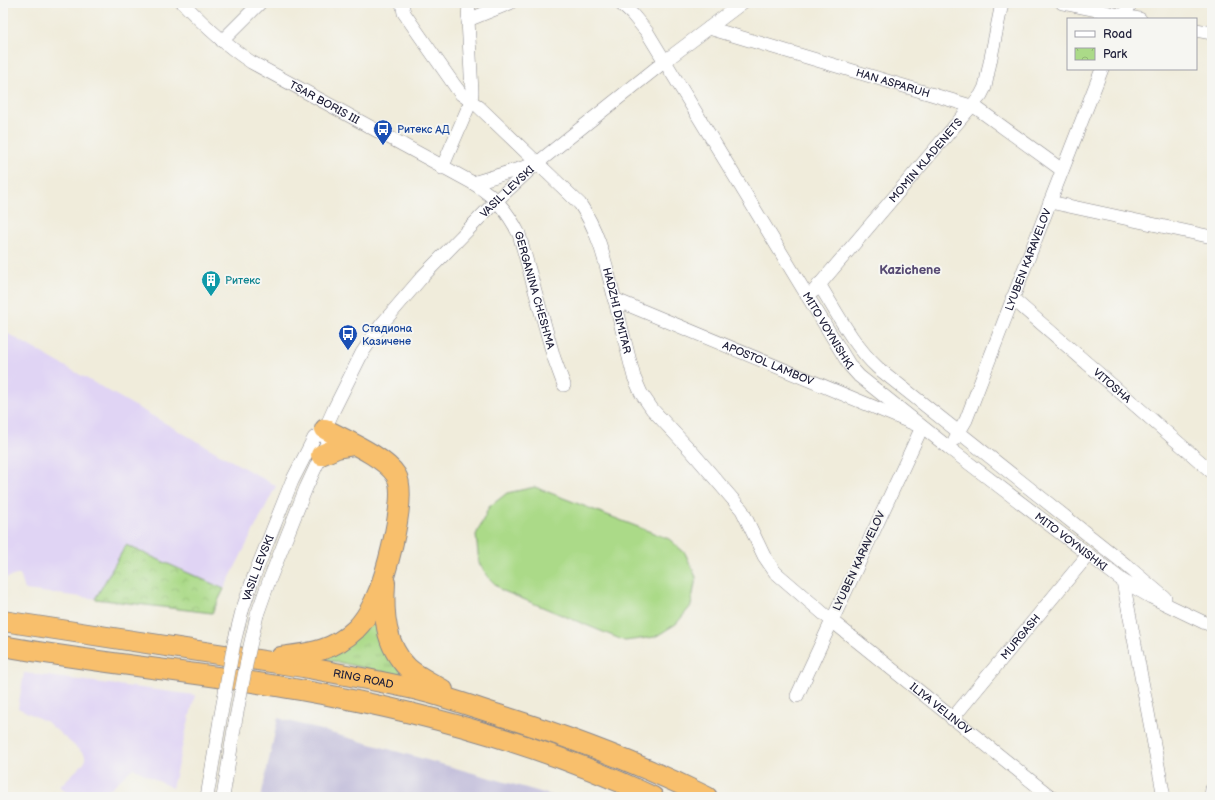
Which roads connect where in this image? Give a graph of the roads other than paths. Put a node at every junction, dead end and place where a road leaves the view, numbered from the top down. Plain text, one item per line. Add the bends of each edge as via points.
1 (183, 3) edge
2 (260, 3) edge
3 (402, 3) edge
4 (469, 3) edge
5 (510, 3) edge
6 (620, 3) edge
7 (742, 3) edge
8 (1002, 3) edge
9 (1062, 3) edge
10 (1131, 3) edge
11 (1123, 17) edge
12 (468, 20) junction
13 (709, 28) junction
14 (1197, 30) edge
15 (1212, 33) edge
16 (222, 41) junction
17 (665, 61) junction
18 (1102, 70) edge
19 (471, 101) junction
20 (971, 106) junction
21 (536, 164) junction
22 (442, 168) junction
23 (1062, 170) junction
24 (472, 184) junction
25 (497, 200) junction
26 (1050, 202) junction
27 (1212, 238) edge
28 (819, 284) junction
29 (808, 297) junction
30 (1012, 298) junction
31 (614, 299) junction
32 (564, 385) dead end
33 (922, 427) junction
34 (325, 429) junction
35 (960, 432) junction
36 (354, 445) junction
37 (949, 448) junction
38 (321, 455) junction
39 (1212, 472) edge
40 (1088, 554) junction
41 (385, 573) junction
42 (1123, 581) junction
43 (1180, 611) junction
44 (3, 621) edge
45 (832, 621) junction
46 (1212, 625) edge
47 (3, 646) edge
48 (27, 650) junction
49 (3, 651) edge
50 (259, 660) junction
51 (797, 696) dead end
52 (466, 704) junction
53 (952, 718) junction
54 (1212, 788) edge
55 (207, 797) edge
56 (223, 797) edge
57 (654, 797) edge
58 (707, 797) edge
59 (1051, 797) edge
60 (1164, 797) edge
61 (1211, 797) edge

1 - 16 street, TSAR BORIS III
2 - 16 street
3 - 19 street, HADZHI DIMITAR via 404,13 450,80 461,94
4 - 12 street
5 - 12 street
6 - 17 street, MITO VOYNISHKI via 647,32
7 - 13 street, VASIL LEVSKI
8 - 20 street, MOMIN KLADENETS via 985,87
9 - 11 street
10 - 11 street
12 - 19 street
13 - 17 street, VASIL LEVSKI
13 - 20 street, HAN ASPARUH
14 - 15 street
16 - 22 street, TSAR BORIS III via 251,62
17 - 21 street, VASIL LEVSKI
17 - 29 street, MITO VOYNISHKI
18 - 23 street, LYUBEN KARAVELOV
19 - 21 street, HADZHI DIMITAR
19 - 22 street
20 - 23 street, HAN ASPARUH
20 - 28 street, MOMIN KLADENETS
21 - 24 street
21 - 25 street, VASIL LEVSKI
21 - 31 street, HADZHI DIMITAR via 580,204 590,219 597,234
22 - 24 street, TSAR BORIS III
23 - 26 street, LYUBEN KARAVELOV
24 - 25 street, TSAR BORIS III
25 - 32 street, GERGANINA CHESHMA via 519,234
25 - 34 street, VASIL LEVSKI via 423,276 378,329 362,353
26 - 27 street
26 - 30 street, LYUBEN KARAVELOV
28 - 29 street, MOMIN KLADENETS
28 - 35 street, MITO VOYNISHKI via 865,356
29 - 33 street, MITO VOYNISHKI via 850,366
30 - 35 street, LYUBEN KARAVELOV
30 - 39 street, VITOSHA
31 - 33 street, APOSTOL LAMBOV
31 - 45 street, HADZHI DIMITAR via 634,377 641,393 652,409 742,510 764,556 775,572
33 - 37 street, MITO VOYNISHKI
33 - 45 street, LYUBEN KARAVELOV
34 - 36 highway
34 - 38 street, VASIL LEVSKI via 327,443
34 - 55 street, VASIL LEVSKI, bridge via 314,438 292,481 242,611
35 - 37 street, LYUBEN KARAVELOV
35 - 43 street, MITO VOYNISHKI
36 - 38 highway via 337,448
36 - 41 highway via 390,467 397,475 400,486 401,499
37 - 40 street, MITO VOYNISHKI
38 - 56 street, VASIL LEVSKI, bridge via 282,545 257,615
40 - 42 street, MITO VOYNISHKI
40 - 53 street, MURGASH
41 - 50 highway via 367,614 357,628 343,639 311,653
41 - 52 highway via 385,617 396,651 409,668
42 - 43 street, MITO VOYNISHKI
42 - 60 street
43 - 46 street, MITO VOYNISHKI
44 - 50 highway, RING ROAD
45 - 51 street, LYUBEN KARAVELOV
45 - 53 street, ILIYA VELINOV
47 - 48 highway, RING ROAD
48 - 49 highway
48 - 57 highway, RING ROAD via 298,689 378,705 443,721 531,749
50 - 52 highway, RING ROAD via 345,674
52 - 58 highway, RING ROAD via 598,749
53 - 59 street, ILIYA VELINOV
54 - 61 street

